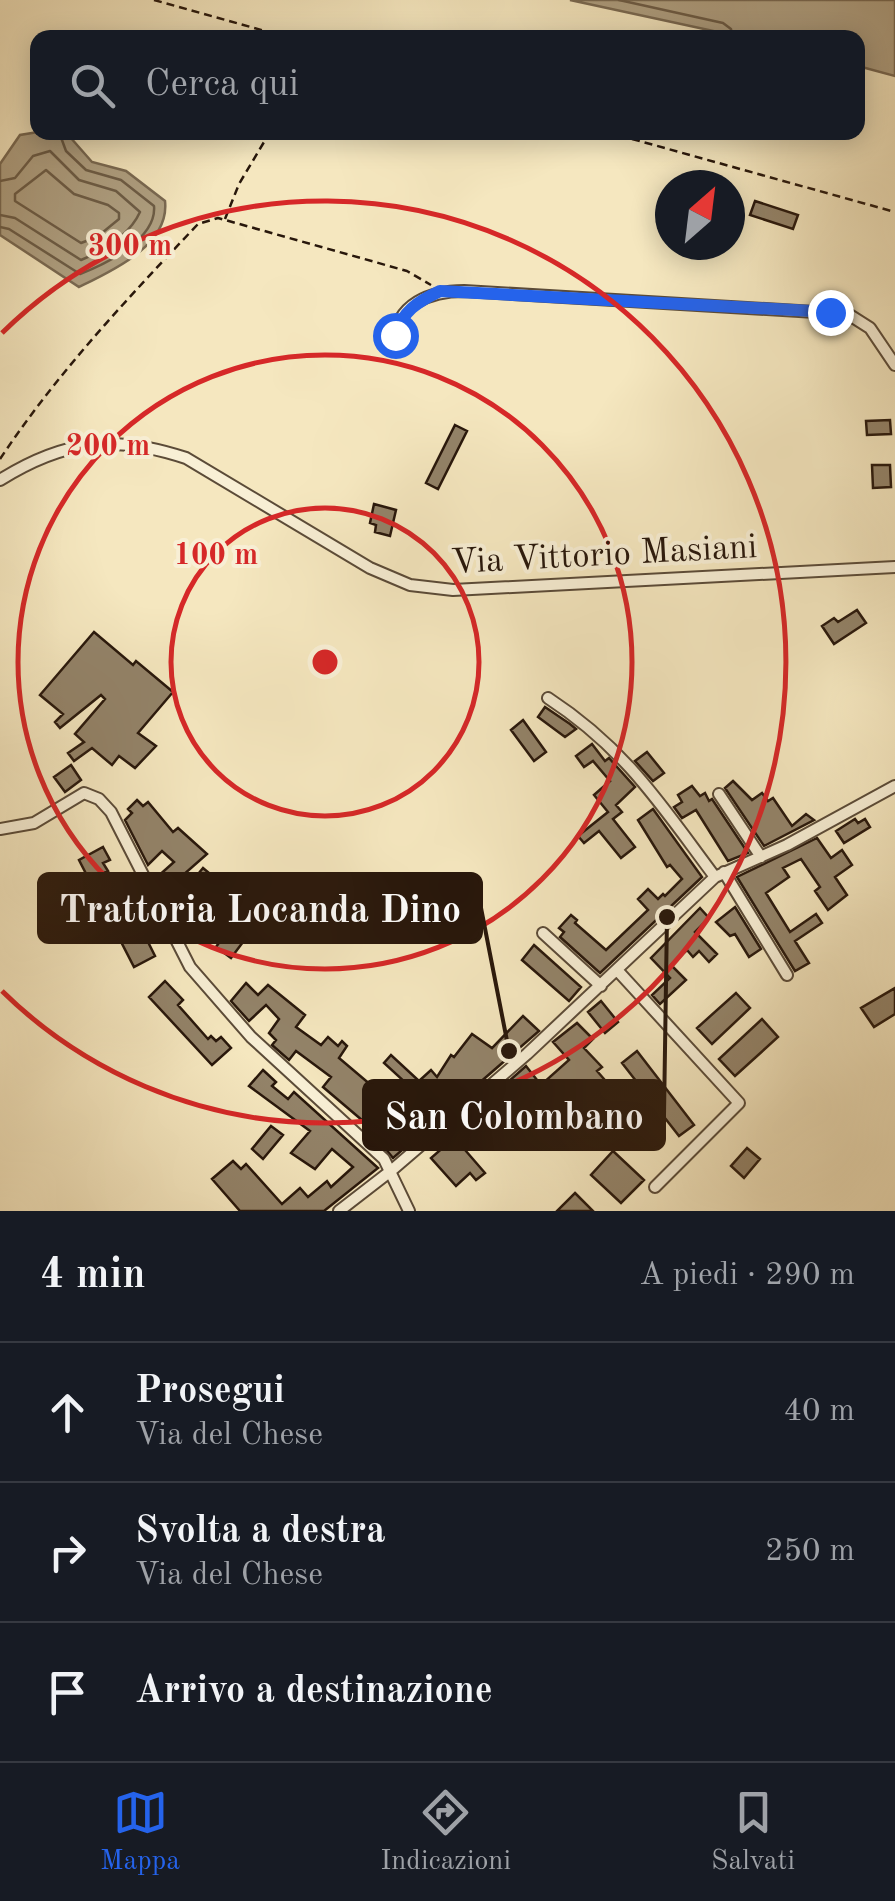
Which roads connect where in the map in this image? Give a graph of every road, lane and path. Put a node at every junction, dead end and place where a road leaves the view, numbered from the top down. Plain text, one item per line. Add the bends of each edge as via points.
1 (154, 0) edge
2 (257, 28) joint
3 (264, 30) edge
4 (265, 140) edge
5 (636, 140) edge
6 (895, 212) edge
7 (225, 220) junction
8 (440, 291) junction
9 (394, 343) dead end
10 (895, 366) edge
11 (0, 459) edge
12 (0, 480) edge
13 (895, 566) edge
14 (548, 698) dead end
15 (895, 786) edge
16 (719, 794) dead end
17 (0, 829) edge
18 (761, 857) junction
19 (719, 875) junction
20 (543, 932) dead end
21 (618, 970) junction
22 (786, 975) dead end
23 (600, 986) junction
24 (392, 1170) junction
25 (655, 1188) dead end
26 (339, 1211) edge
27 (408, 1211) edge

1 - 2 path
2 - 3 path
4 - 7 path
5 - 6 path
7 - 8 path via 407,271
7 - 11 path via 198,224 109,317
8 - 9 street via 402,316
8 - 10 street via 848,314 870,328
12 - 13 street, Via Vittorio Masiani via 69,448 118,443 160,449 370,568 430,588
14 - 19 street via 627,760
15 - 18 street
16 - 18 street
17 - 24 street via 34,822 84,793 99,799 202,984
18 - 19 street
19 - 21 street
19 - 22 street
20 - 23 street
21 - 23 street
21 - 25 street via 739,1103
23 - 24 street
24 - 26 street
24 - 27 street

